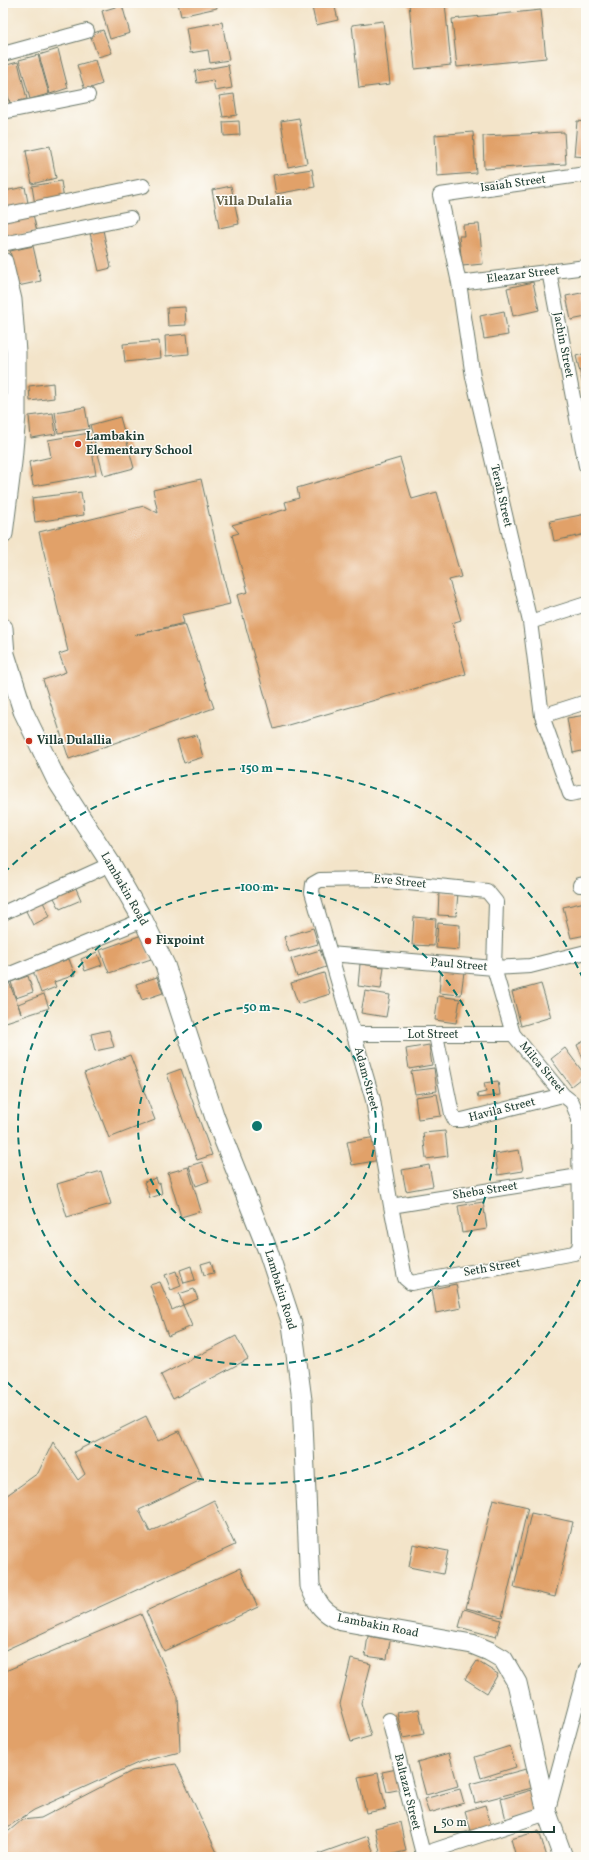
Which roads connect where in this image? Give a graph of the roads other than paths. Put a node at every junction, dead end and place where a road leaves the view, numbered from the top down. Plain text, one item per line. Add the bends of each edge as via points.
1 (87, 31) dead end
2 (3, 54) edge
3 (88, 95) dead end
4 (3, 112) edge
5 (586, 174) edge
6 (143, 186) dead end
7 (440, 195) joint
8 (3, 215) edge
9 (130, 218) dead end
10 (3, 244) edge
11 (3, 262) edge
12 (586, 267) edge
13 (548, 271) junction
14 (459, 283) junction
15 (586, 466) edge
16 (4, 527) edge
17 (586, 604) edge
18 (530, 622) junction
19 (3, 628) edge
20 (4, 654) edge
21 (586, 702) edge
22 (542, 716) junction
23 (586, 791) edge
24 (111, 864) junction
25 (313, 884) joint
26 (487, 891) joint
27 (3, 913) edge
28 (144, 920) junction
29 (586, 952) edge
30 (330, 954) junction
31 (494, 968) junction
32 (3, 978) edge
33 (354, 1034) junction
34 (513, 1034) junction
35 (436, 1035) junction
36 (563, 1095) junction
37 (579, 1176) junction
38 (390, 1206) junction
39 (579, 1248) joint
40 (405, 1278) joint
41 (586, 1669) edge
42 (389, 1720) dead end
43 (547, 1813) junction
44 (563, 1857) edge

1 - 2 street
3 - 4 street
5 - 7 street, Isaiah Street
6 - 8 street
7 - 14 street, Terah Street
9 - 10 street
11 - 16 main road via 12,300 16,360 16,414
12 - 13 street, Eleazar Street
13 - 14 street, Eleazar Street
13 - 15 street, Jachin Street
14 - 18 street, Terah Street via 473,377
17 - 18 street
18 - 22 street, Terah Street
19 - 20 main road, Lambakin Road
20 - 24 main road, Lambakin Road via 23,711 56,779
21 - 22 street
22 - 23 street, Terah Street via 570,794
24 - 27 street
24 - 28 main road, Lambakin Road
25 - 26 street, Eve Street via 320,880 369,879
25 - 30 street, Adam Street via 312,892
26 - 31 street, Milca Street via 496,902
28 - 32 street
28 - 43 main road, Lambakin Road via 165,965 215,1118 268,1252 292,1324 302,1400 310,1586 322,1609 342,1621 472,1644 503,1659 517,1683
29 - 31 street, Paul Street via 530,966
30 - 31 street, Paul Street
30 - 33 street, Adam Street
31 - 34 street, Milca Street
33 - 35 street, Lot Street
33 - 38 street, Adam Street via 373,1100
34 - 35 street, Lot Street
34 - 36 street, Milca Street
35 - 36 street, Havila Street via 455,1120
36 - 37 street, Milca Street via 572,1102 579,1119
37 - 38 street, Sheba Street
37 - 39 street, Milca Street
38 - 40 street, Adam Street
39 - 40 street, Seth Street via 574,1253 411,1283
41 - 43 street
42 - 43 street, Baltazar Street via 423,1854
43 - 44 main road, Lambakin Road

